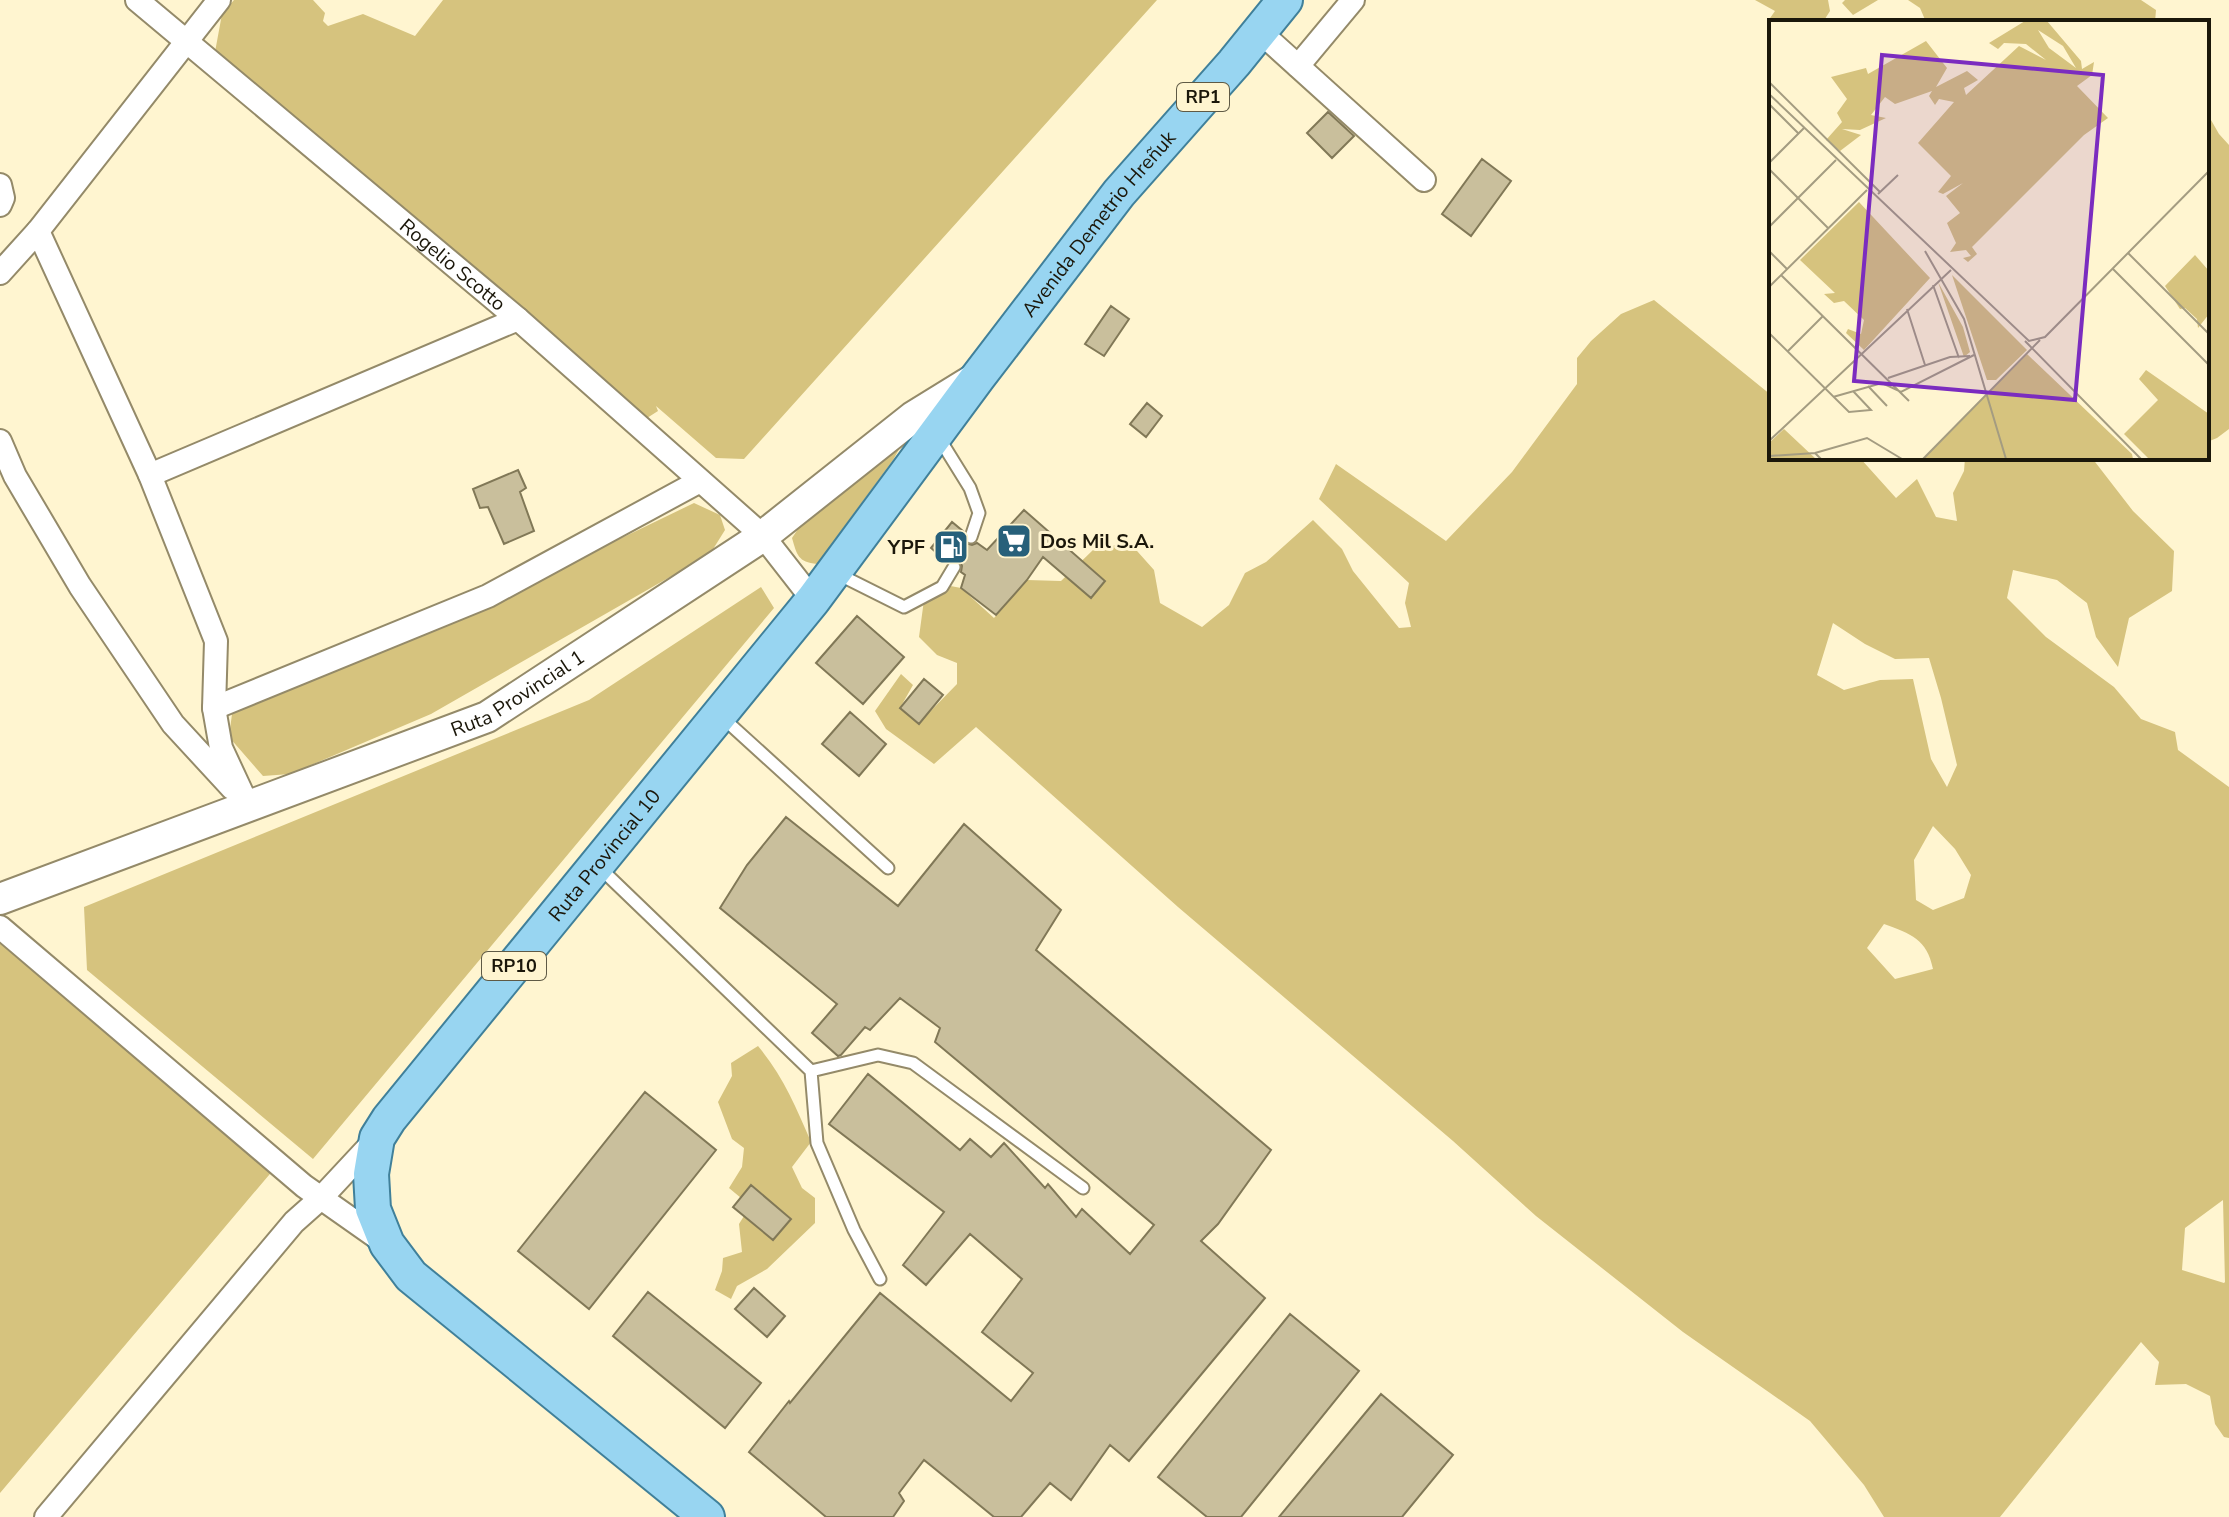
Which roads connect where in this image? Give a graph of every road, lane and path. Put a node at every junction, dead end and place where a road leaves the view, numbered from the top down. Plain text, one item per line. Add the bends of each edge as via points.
1 (137, 0) edge
2 (219, 0) edge
3 (1285, 0) edge
4 (1353, 0) edge
5 (1259, 31) junction
6 (184, 42) junction
7 (1298, 66) junction
8 (1424, 180) dead end
9 (0, 185) edge
10 (0, 205) edge
11 (38, 231) junction
12 (0, 273) edge
13 (518, 319) junction
14 (978, 377) junction
15 (937, 434) junction
16 (0, 441) edge
17 (150, 475) junction
18 (700, 481) junction
19 (763, 536) junction
20 (971, 537) dead end
21 (954, 567) dead end
22 (834, 572) junction
23 (813, 600) junction
24 (214, 708) junction
25 (719, 715) junction
26 (248, 806) junction
27 (597, 865) junction
28 (888, 868) dead end
29 (0, 899) edge
30 (0, 927) edge
31 (811, 1071) junction
32 (377, 1138) junction
33 (1083, 1188) dead end
34 (321, 1198) junction
35 (387, 1244) junction
36 (880, 1279) dead end
37 (46, 1517) edge
38 (707, 1517) edge

1 - 6 street, Rogelio Scotto
2 - 6 street
3 - 5 main road, Avenida Demetrio Hreñuk / RP1
4 - 7 street
5 - 7 street
5 - 14 main road, Avenida Demetrio Hreñuk / RP1 via 1119,193
6 - 11 street
6 - 13 street, Rogelio Scotto
7 - 8 street
9 - 10 street
11 - 12 street
11 - 17 street
13 - 17 street
13 - 18 street, Rogelio Scotto
14 - 15 main road, Ruta Provincial 10 / RP10
14 - 19 main road, Ruta Provincial 1 / RP1 via 913,417
15 - 20 lane via 979,513
15 - 22 main road, Ruta Provincial 10 / RP10
16 - 26 street via 80,586 173,724
17 - 24 street via 216,641
18 - 19 street, Rogelio Scotto
18 - 24 street via 488,596
19 - 23 street, Rogelio Scotto
19 - 26 main road, Ruta Provincial 1 / RP1 via 487,717
21 - 22 lane via 942,587 904,607
22 - 23 main road, Ruta Provincial 10 / RP10
23 - 25 main road, Ruta Provincial 10 / RP10
24 - 26 street via 221,748
25 - 27 main road, Ruta Provincial 10 / RP10
25 - 28 lane
26 - 29 main road, Ruta Provincial 1 / RP1
27 - 31 lane
27 - 32 main road, Ruta Provincial 10 / RP10
30 - 34 street
31 - 33 lane via 878,1055 913,1063
31 - 36 lane via 817,1143
32 - 34 street
32 - 35 main road, Ruta Provincial 10 / RP10 via 373,1209
34 - 35 street
34 - 37 street via 294,1222
35 - 38 main road, Ruta Provincial 10 / RP10 via 411,1276

